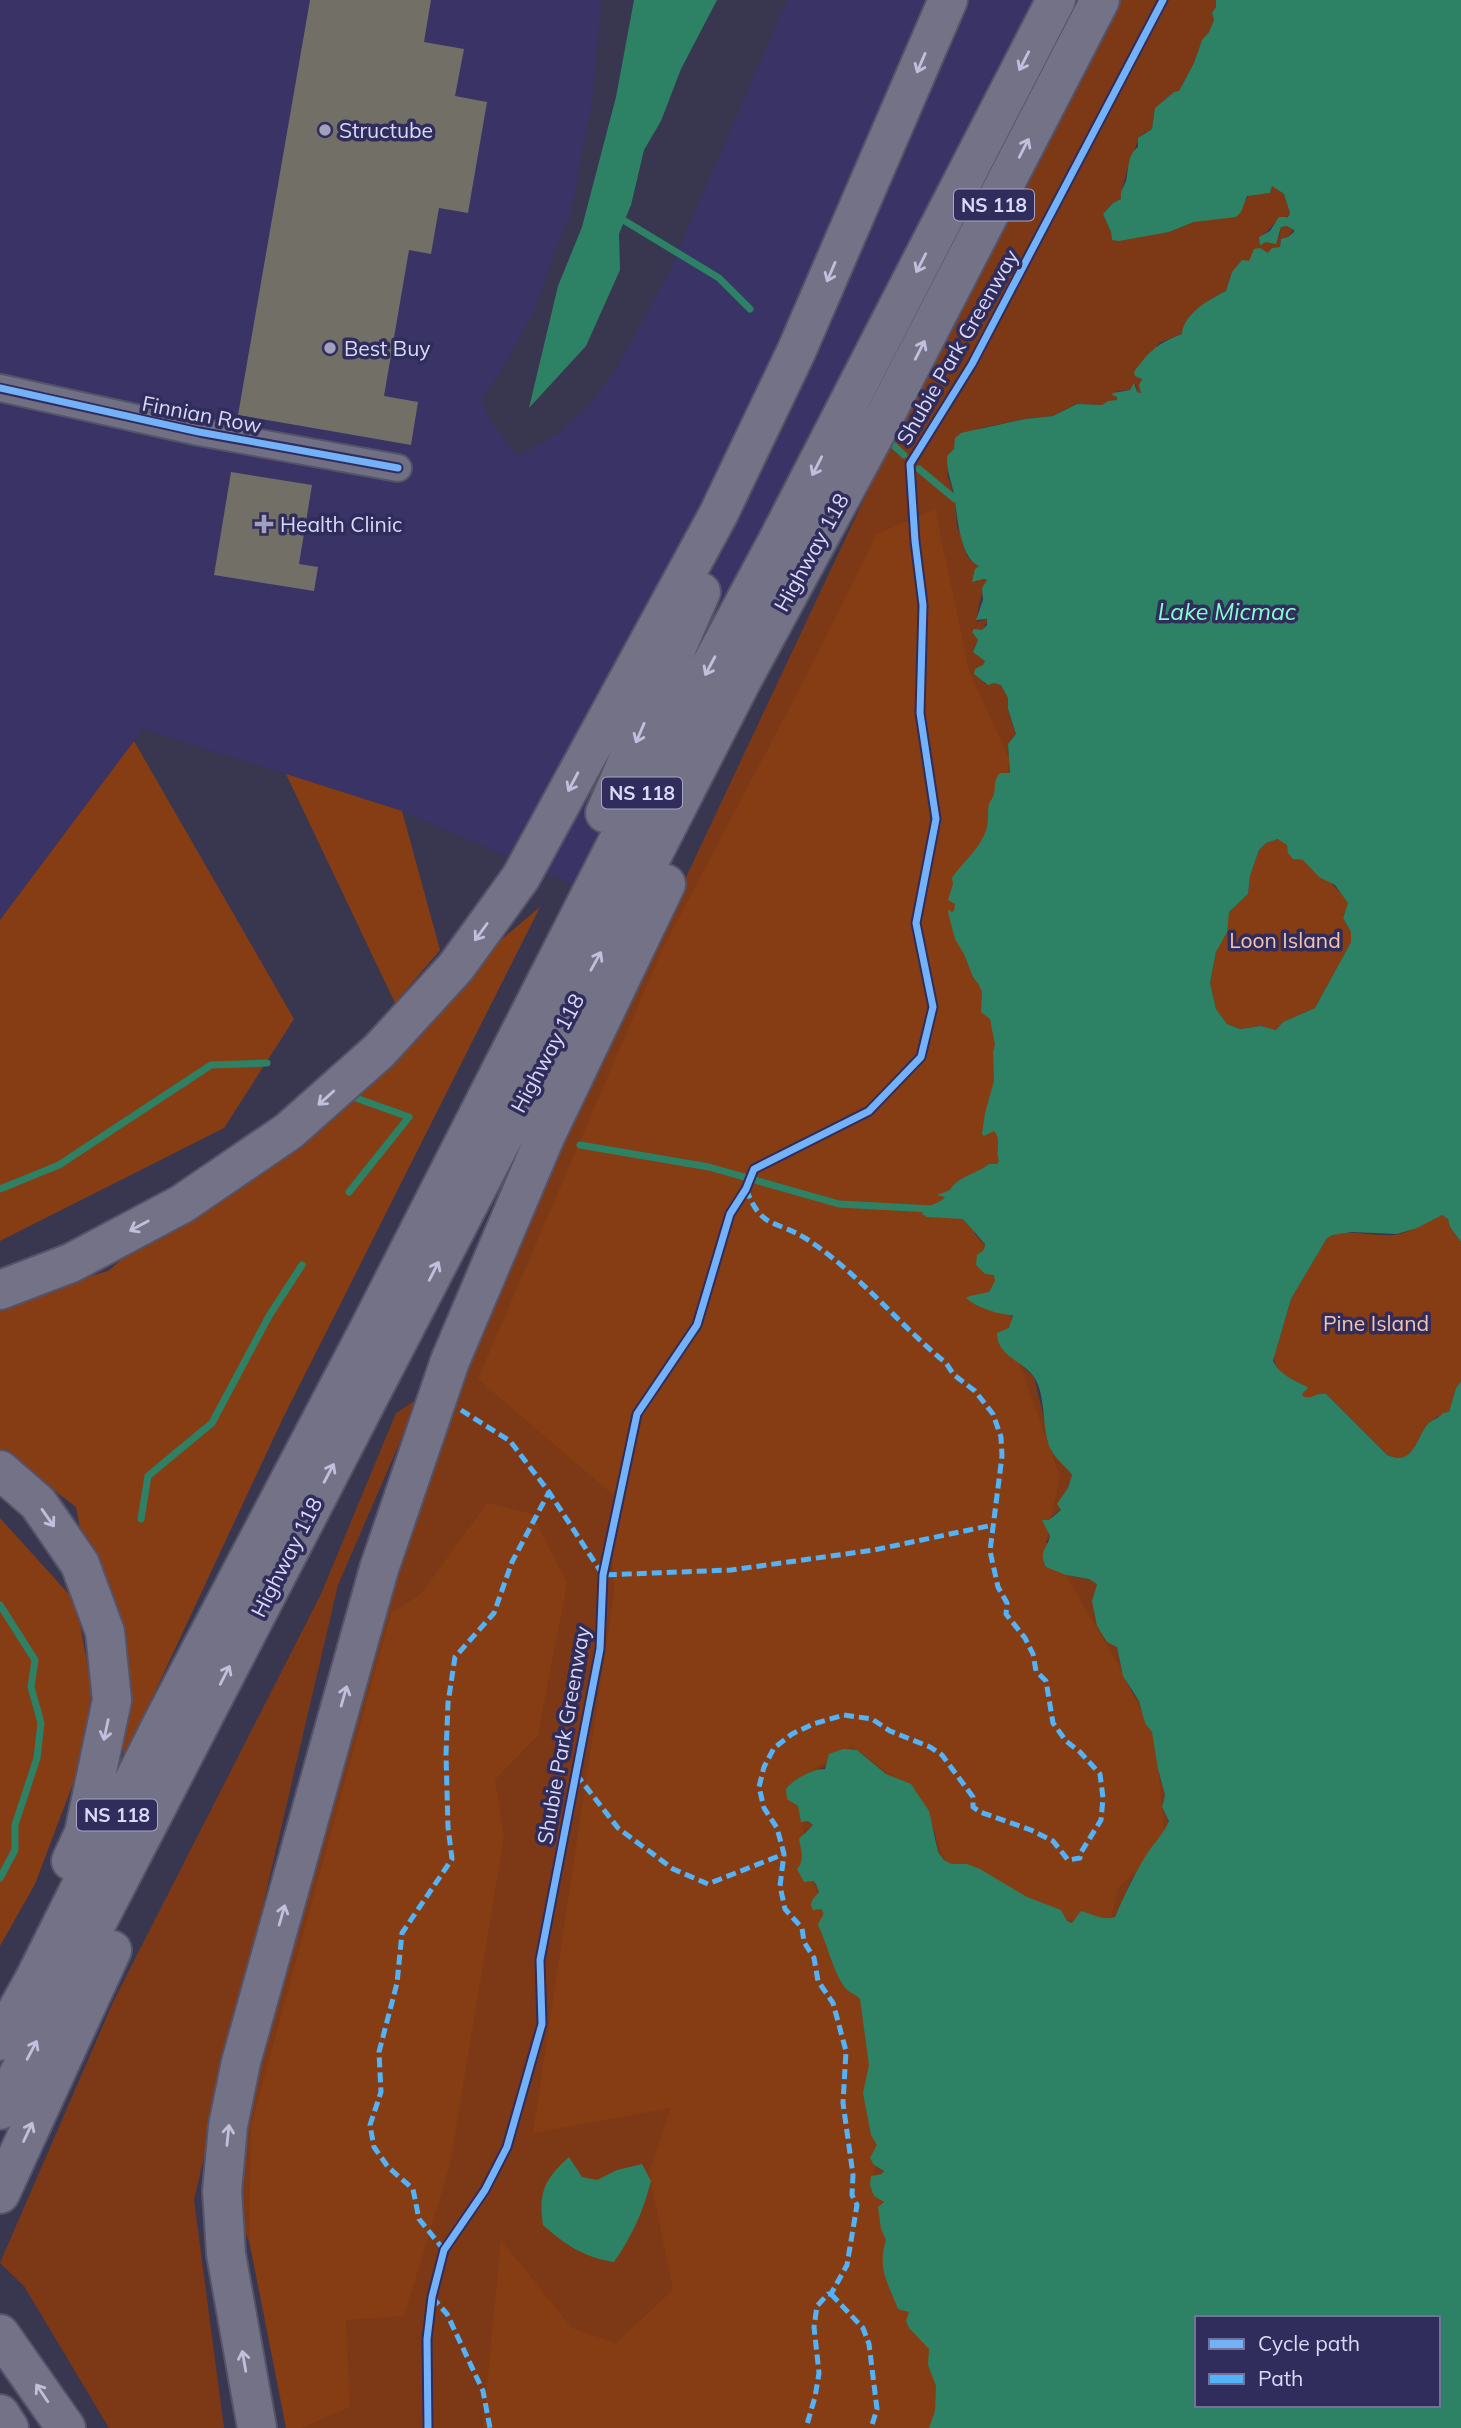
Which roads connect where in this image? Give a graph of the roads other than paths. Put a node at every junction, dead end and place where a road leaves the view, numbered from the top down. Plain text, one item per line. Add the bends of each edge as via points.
1 (948, 0) edge
2 (1056, 0) edge
3 (1100, 0) edge
4 (796, 352) junction
5 (0, 388) edge
6 (888, 410) junction
7 (398, 468) dead end
8 (0, 1290) edge
9 (0, 1470) edge
10 (234, 1589) junction
11 (194, 1736) junction
12 (0, 2014) edge
13 (0, 2041) edge
14 (0, 2110) edge
15 (0, 2194) edge
16 (8, 2336) edge
17 (0, 2414) edge
18 (9, 2428) edge
19 (66, 2428) edge
20 (257, 2428) edge

1 -> 4 highway
2 -> 10 highway, Highway 118 / NS 118
6 -> 3 highway, Highway 118 / NS 118
4 -> 8 highway via 718,515 522,877 456,967 379,1051 289,1131 182,1204 71,1262
4 -> 10 highway via 733,521 605,813 466,1103 289,1448
5 - 7 street, Finnian Row via 199,432
11 -> 6 highway, Highway 118 / NS 118 via 564,1020
20 -> 6 highway via 226,2254 222,2191 228,2126 241,2062 379,1569 450,1362 545,1137 822,565
9 -> 12 highway via 38,1503 80,1564 104,1632 112,1700 83,1833
10 - 13 highway, Highway 118 / NS 118
14 -> 11 highway, Highway 118 / NS 118
15 -> 11 highway via 154,1863
19 -> 16 highway
17 - 18 highway

